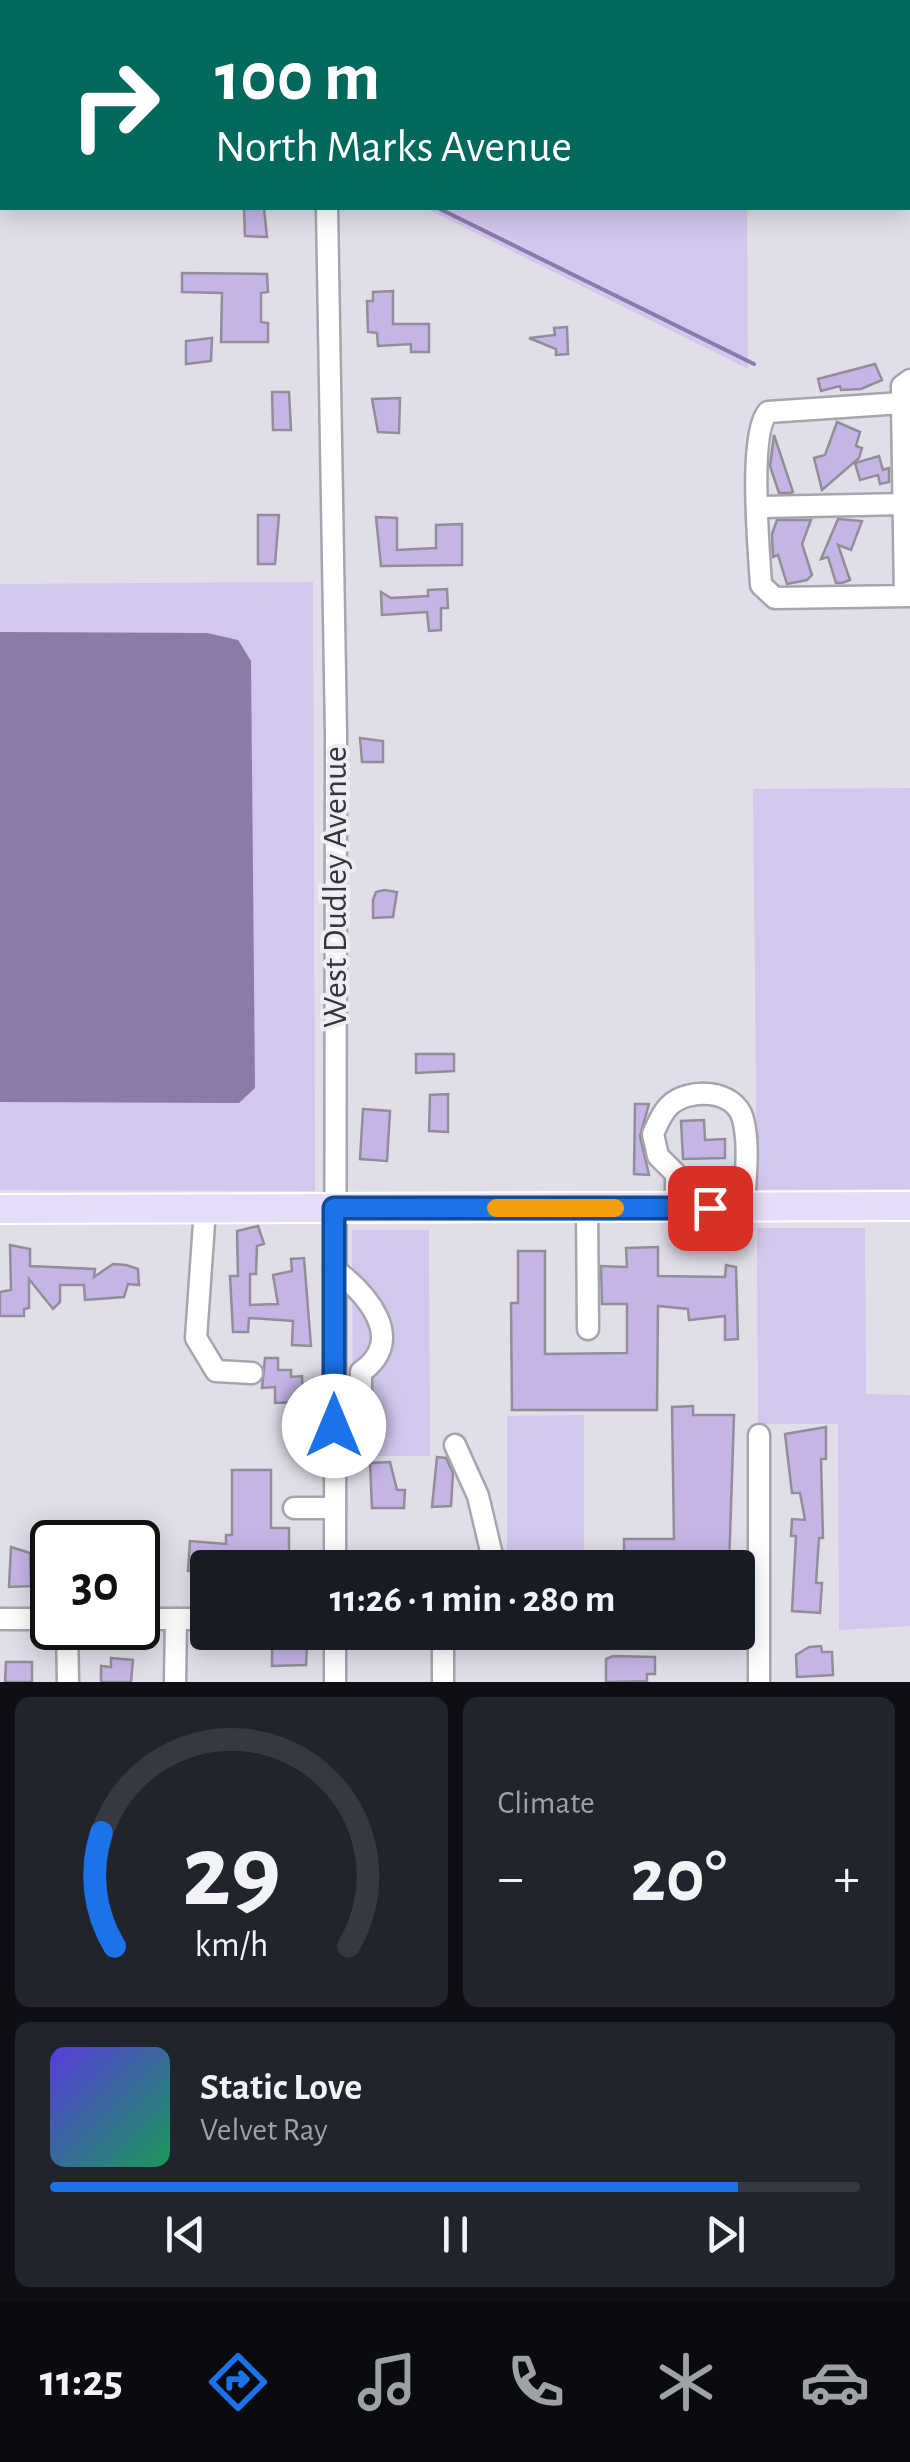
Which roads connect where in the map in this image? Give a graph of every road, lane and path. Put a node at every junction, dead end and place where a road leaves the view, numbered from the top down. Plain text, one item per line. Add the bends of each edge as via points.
1 (327, 210) edge
2 (910, 380) edge
3 (902, 403) junction
4 (904, 504) junction
5 (758, 508) junction
6 (908, 596) edge
7 (910, 1206) edge
8 (205, 1208) junction
9 (334, 1208) junction
10 (587, 1208) junction
11 (676, 1208) junction
12 (744, 1208) junction
13 (0, 1209) edge
14 (334, 1269) junction
15 (588, 1328) dead end
16 (252, 1373) dead end
17 (334, 1426) junction
18 (759, 1435) dead end
19 (455, 1445) dead end
20 (294, 1508) dead end
21 (335, 1508) junction
22 (335, 1550) edge
23 (491, 1550) edge
24 (755, 1616) edge
25 (760, 1616) junction
26 (0, 1618) edge
27 (30, 1619) edge
28 (160, 1619) edge
29 (176, 1619) junction
30 (190, 1619) edge
31 (67, 1650) edge
32 (336, 1650) edge
33 (443, 1650) edge
34 (68, 1682) edge
35 (174, 1682) edge
36 (335, 1682) edge
37 (442, 1682) edge
38 (760, 1682) edge

1 - 9 street, West Dudley Avenue via 336,734
2 - 3 street via 902,386
3 - 4 street
3 - 5 street via 768,412 760,427
4 - 5 street
4 - 6 street
5 - 6 street via 760,585 775,598
7 - 12 main road
8 - 9 main road
8 - 13 main road
8 - 16 street via 196,1338 216,1371
9 - 10 main road
9 - 14 street, West Dudley Avenue
10 - 11 main road
10 - 15 street
11 - 12 main road
11 - 12 street via 676,1174 658,1156 653,1134 677,1100 710,1094 732,1102 744,1121
14 - 17 street, West Dudley Avenue
14 - 17 street via 371,1301 383,1343 362,1372 361,1422
17 - 21 street, West Dudley Avenue
18 - 25 street
19 - 23 street via 478,1496
20 - 21 street
21 - 22 street, West Dudley Avenue
24 - 25 street
25 - 38 street
26 - 27 street
28 - 29 street
29 - 30 street
29 - 35 street
31 - 34 street
32 - 36 street
33 - 37 street

